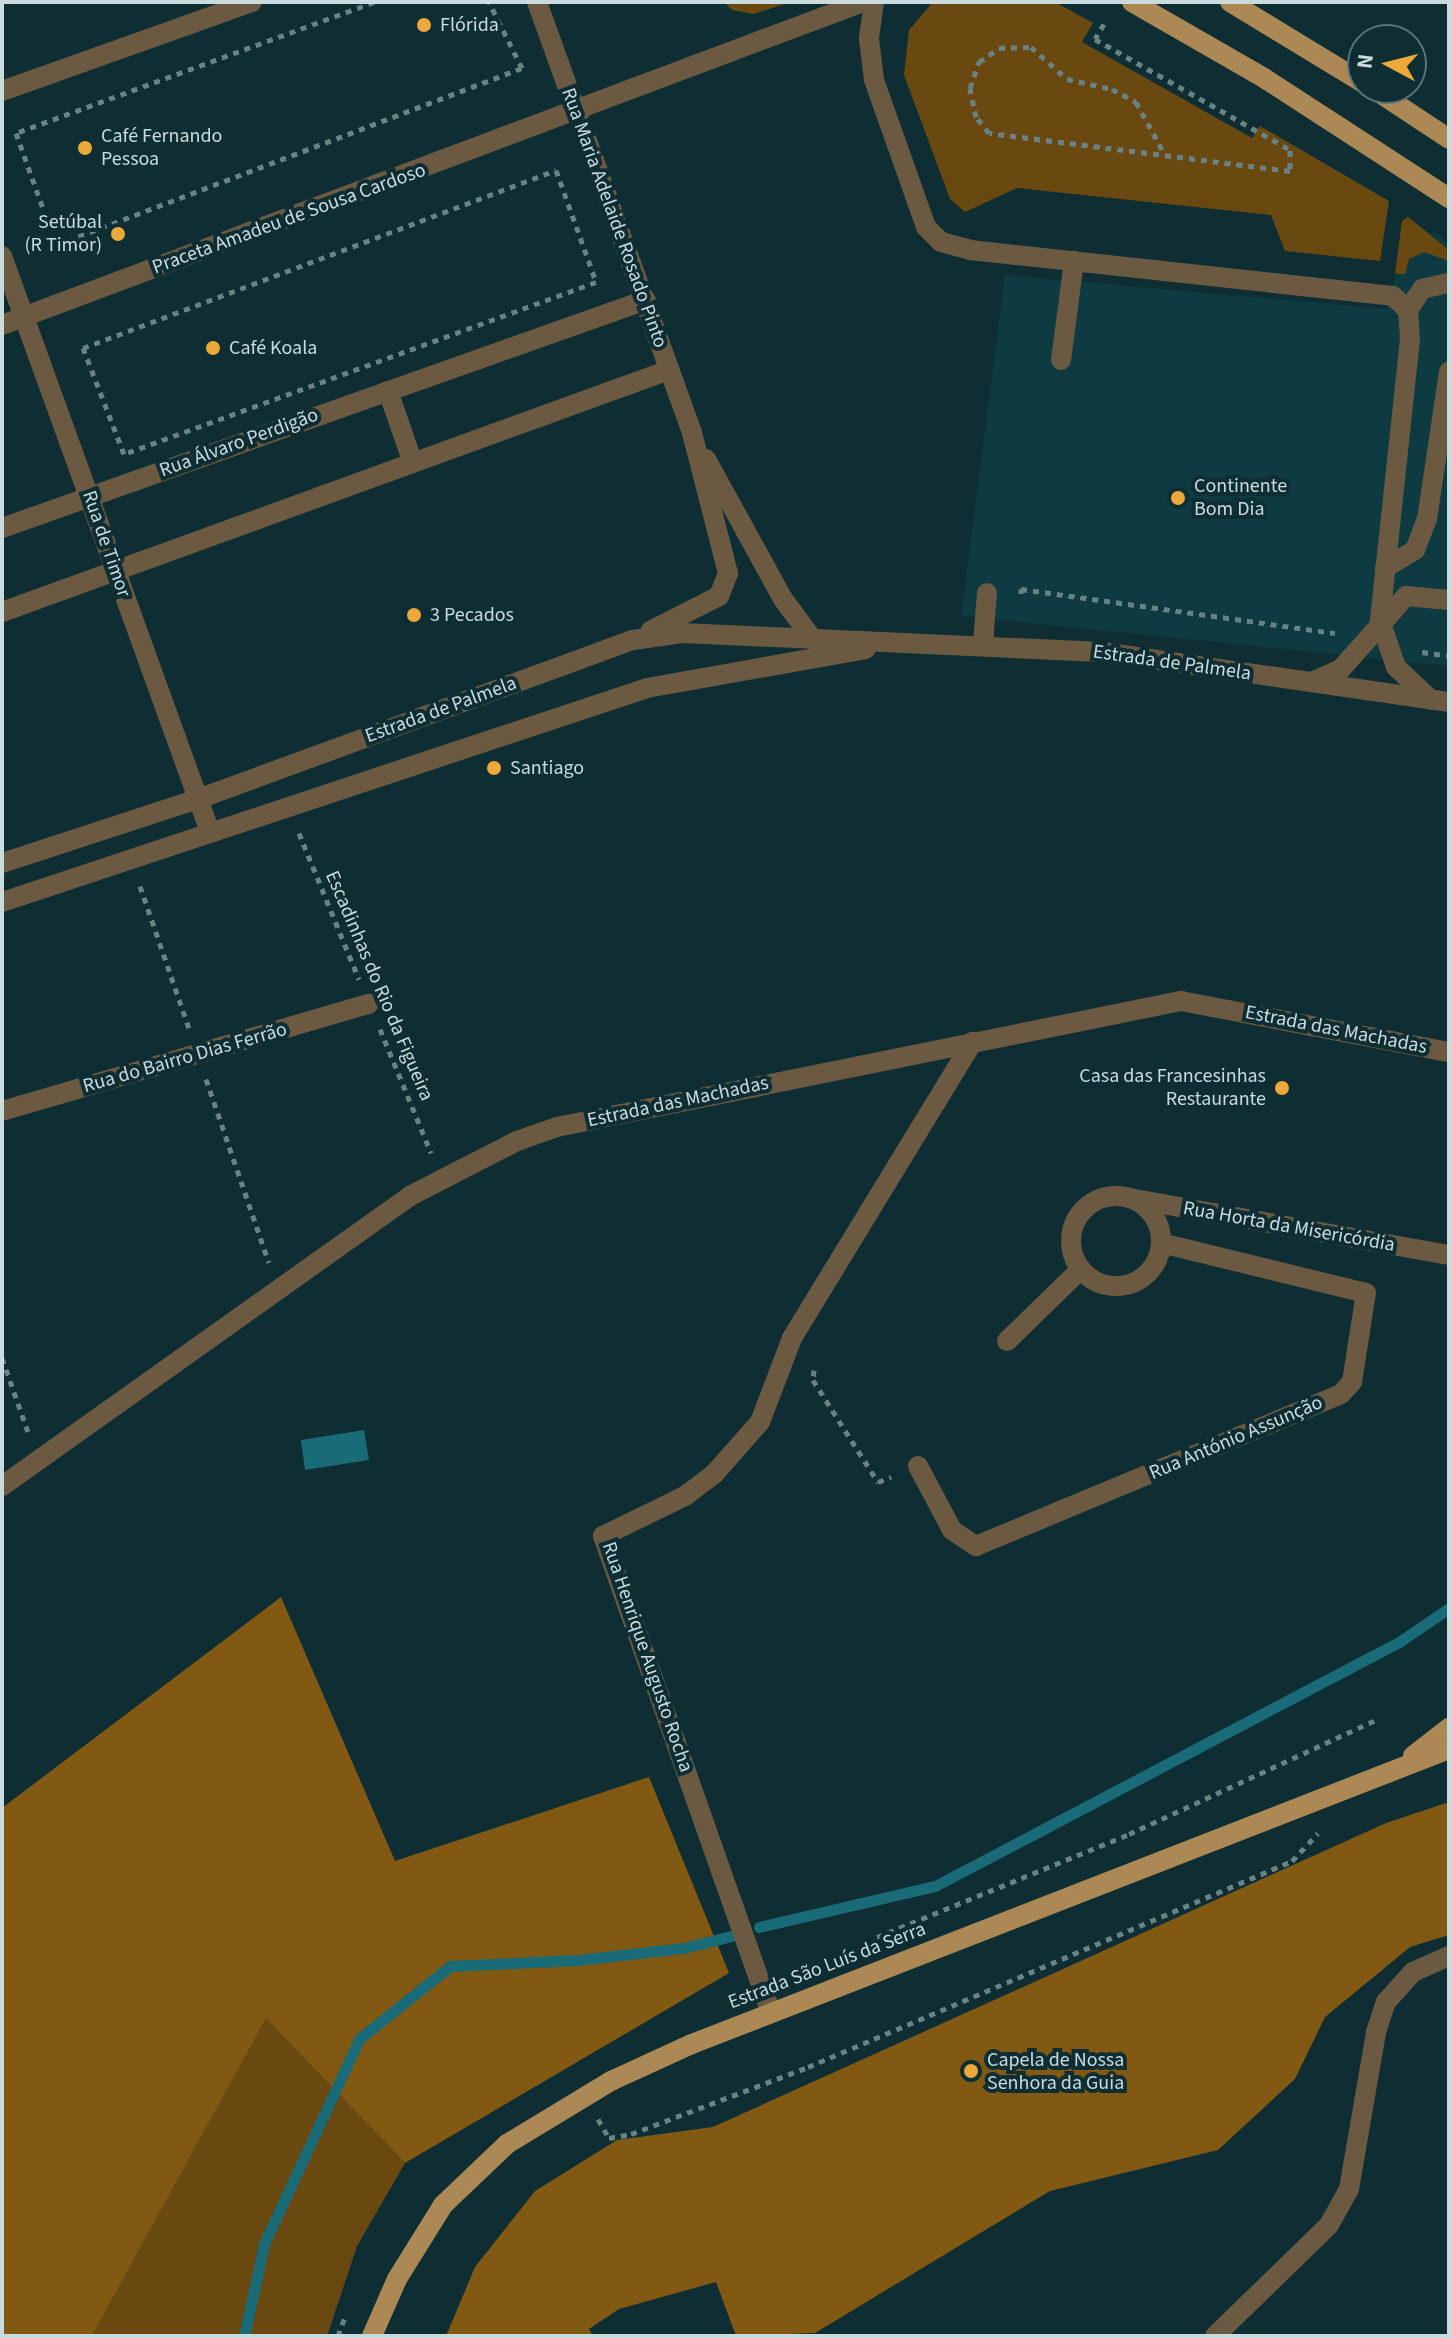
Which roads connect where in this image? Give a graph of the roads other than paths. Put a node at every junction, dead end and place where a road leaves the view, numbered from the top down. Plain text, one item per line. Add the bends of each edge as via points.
1 (252, 2) edge
2 (537, 2) edge
3 (863, 2) edge
4 (874, 2) edge
5 (1132, 2) edge
6 (1230, 2) edge
7 (1347, 73) edge
8 (2, 91) edge
9 (1396, 104) edge
10 (575, 112) junction
11 (1449, 139) edge
12 (1449, 198) edge
13 (2, 256) edge
14 (1074, 261) junction
15 (1449, 283) edge
16 (646, 300) junction
17 (1408, 310) junction
18 (24, 317) junction
19 (2, 325) edge
20 (1061, 360) dead end
21 (669, 370) junction
22 (1449, 372) edge
23 (388, 391) junction
24 (692, 433) junction
25 (413, 463) junction
26 (90, 496) junction
27 (2, 528) edge
28 (1385, 568) junction
29 (115, 569) junction
30 (987, 593) dead end
31 (1449, 600) edge
32 (2, 612) edge
33 (1380, 621) junction
34 (812, 638) junction
35 (633, 640) junction
36 (1375, 642) junction
37 (983, 643) junction
38 (893, 644) junction
39 (1312, 682) junction
40 (1440, 701) edge
41 (198, 799) junction
42 (210, 832) junction
43 (2, 863) edge
44 (2, 902) edge
45 (369, 1004) road end
46 (973, 1042) junction
47 (1449, 1052) edge
48 (2, 1111) edge
49 (1129, 1198) junction
50 (1161, 1243) junction
51 (1449, 1255) edge
52 (1081, 1269) junction
53 (1007, 1341) dead end
54 (918, 1466) dead end
55 (2, 1486) edge
56 (1449, 1728) edge
57 (1449, 1749) edge
58 (1397, 1768) junction
59 (1449, 1956) edge
60 (771, 2013) junction
61 (372, 2336) edge
62 (1215, 2336) edge

1 - 8 street
2 - 10 street, Rua Maria Adelaide Rosado Pinto
3 - 10 street, Praceta Amadeu de Sousa Cardoso
4 - 14 street via 869,39 874,80 926,227 941,242 970,250
5 - 12 main road via 1264,78
6 - 7 main road
9 - 11 main road
10 - 16 street, Rua Maria Adelaide Rosado Pinto
10 - 18 street, Praceta Amadeu de Sousa Cardoso
13 - 18 street, Rua de Timor
14 - 17 street via 1380,294 1393,296
14 - 20 street
15 - 17 street via 1422,289
16 - 21 street, Rua Maria Adelaide Rosado Pinto
16 - 23 street, Rua Álvaro Perdigão
17 - 28 street via 1410,339
18 - 19 street, Praceta Amadeu de Sousa Cardoso
18 - 26 street, Rua de Timor
21 - 24 street, Rua Maria Adelaide Rosado Pinto
21 - 25 street
22 - 28 street via 1427,519 1415,550
23 - 25 street
23 - 26 street, Rua Álvaro Perdigão
24 - 34 street, Rua Maria Adelaide Rosado Pinto via 783,599
24 - 35 street, Rua Maria Adelaide Rosado Pinto via 727,586 711,601
25 - 29 street
26 - 27 street, Rua Álvaro Perdigão
26 - 29 street, Rua de Timor
28 - 33 street
29 - 32 street
29 - 41 street, Rua de Timor
30 - 37 street
31 - 33 street via 1406,596
33 - 36 street
34 - 35 street, Estrada de Palmela via 683,633
34 - 38 street, Estrada de Palmela
35 - 41 street, Estrada de Palmela
36 - 39 street via 1341,669
36 - 40 street via 1396,667
37 - 38 street, Estrada de Palmela
37 - 39 street, Estrada de Palmela via 1102,652
38 - 42 street, Estrada de Palmela via 647,688
39 - 40 street, Estrada de Palmela
41 - 42 street, Rua de Timor
41 - 43 street, Estrada de Palmela
42 - 44 street, Estrada de Palmela
45 - 48 street, Rua do Bairro Dias Ferrão
46 - 47 street, Estrada das Machadas via 1181,1001
46 - 55 street, Estrada das Machadas via 557,1127 441,1177
46 - 60 street, Rua Henrique Augusto Rocha via 792,1338 760,1422 714,1474 685,1496 603,1536
49 - 50 street, Rua Horta da Misericórdia via 1152,1214
49 - 51 street, Rua Horta da Misericórdia
49 - 52 street, Rua Horta da Misericórdia via 1101,1199 1079,1216 1071,1243
50 - 52 street via 1158,1258 1137,1282 1107,1286
50 - 54 street, Rua António Assunção via 1366,1293 1352,1382 1341,1394 976,1546 952,1530
52 - 53 street
56 - 58 main road, Estrada São Luís da Serra
57 - 58 main road, Estrada São Luís da Serra
58 - 60 main road, Estrada São Luís da Serra
59 - 62 street via 1413,1972 1386,2002 1349,2189 1313,2241
60 - 61 main road, Estrada São Luís da Serra via 586,2096 507,2144 443,2205 397,2279

